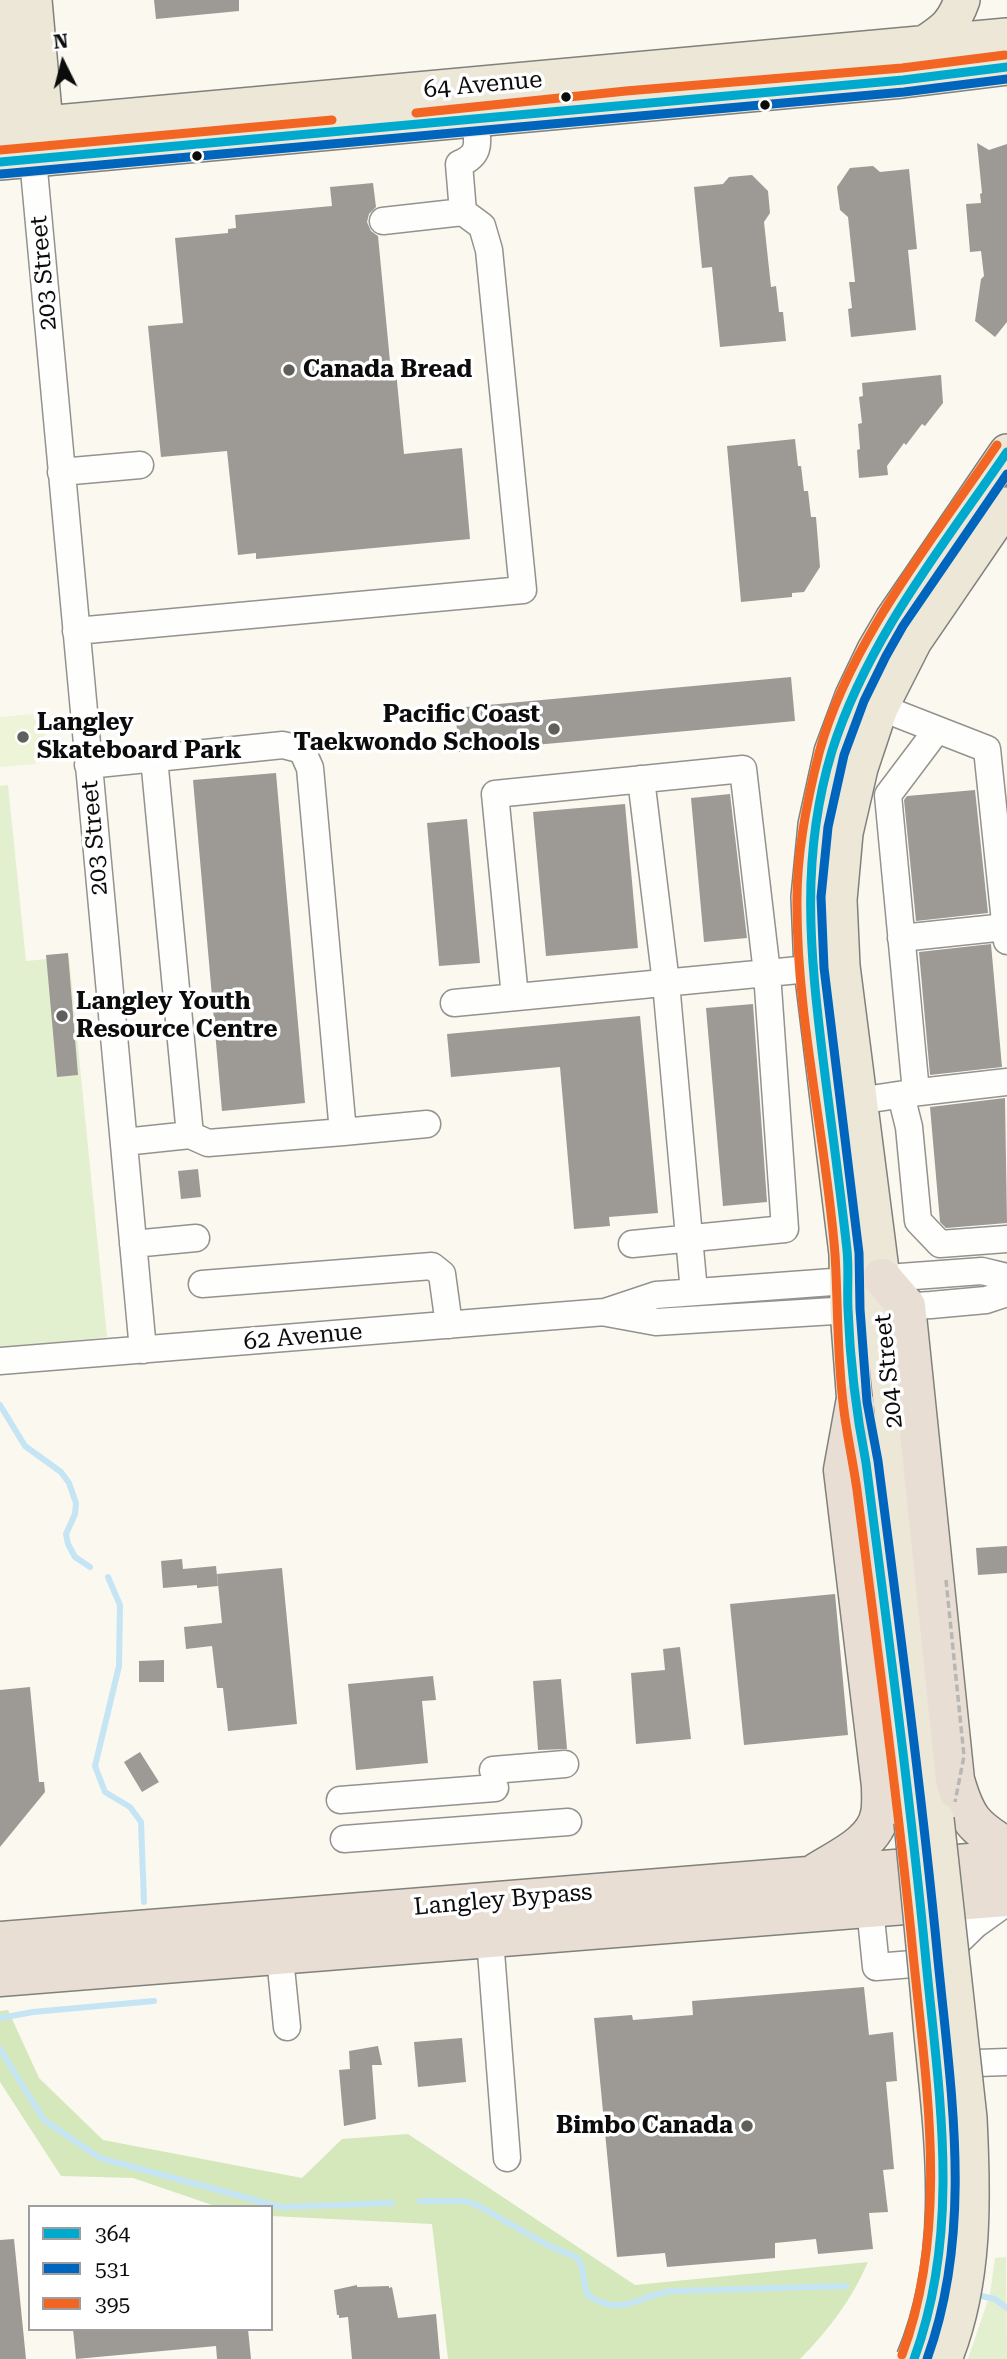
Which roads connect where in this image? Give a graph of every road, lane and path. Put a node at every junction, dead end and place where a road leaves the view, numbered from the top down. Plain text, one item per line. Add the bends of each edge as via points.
1 (2, 0) edge
2 (34, 0) edge
3 (962, 0) edge
4 (972, 0) edge
5 (1007, 35) edge
6 (925, 43) junction
7 (1007, 67) edge
8 (370, 95) junction
9 (475, 119) junction
10 (20, 126) edge
11 (333, 132) junction
12 (17, 160) edge
13 (463, 212) junction
14 (383, 221) dead end
15 (1007, 453) edge
16 (140, 465) dead end
17 (61, 472) junction
18 (1007, 505) edge
19 (76, 631) junction
20 (867, 702) junction
21 (937, 730) junction
22 (154, 758) junction
23 (88, 765) junction
24 (641, 779) junction
25 (1006, 934) edge
26 (901, 937) junction
27 (827, 968) junction
28 (766, 973) junction
29 (666, 983) junction
30 (515, 997) junction
31 (454, 1003) dead end
32 (1007, 1082) edge
33 (909, 1093) junction
34 (858, 1101) junction
35 (427, 1124) dead end
36 (342, 1132) junction
37 (190, 1135) junction
38 (124, 1142) junction
39 (196, 1238) dead end
40 (690, 1240) junction
41 (1007, 1240) edge
42 (133, 1244) junction
43 (632, 1244) dead end
44 (1007, 1277) edge
45 (202, 1284) dead end
46 (694, 1292) junction
47 (1007, 1293) edge
48 (873, 1296) junction
49 (605, 1312) junction
50 (449, 1325) junction
51 (143, 1350) junction
52 (0, 1361) edge
53 (855, 1404) junction
54 (565, 1764) dead end
55 (340, 1800) dead end
56 (924, 1821) junction
57 (568, 1822) dead end
58 (344, 1839) dead end
59 (1007, 1847) edge
60 (1007, 1860) edge
61 (814, 1874) junction
62 (1007, 1899) edge
63 (870, 1908) junction
64 (276, 1918) junction
65 (490, 1939) junction
66 (0, 1941) edge
67 (280, 1956) junction
68 (937, 1962) junction
69 (0, 1977) edge
70 (287, 2027) dead end
71 (1007, 2062) edge
72 (507, 2158) dead end
73 (914, 2359) edge
74 (944, 2359) edge

1 - 10 main road, 203 Street
2 - 10 main road, 203 Street
3 - 6 main road via 956,17
4 - 5 main road via 993,26
5 - 6 main road, 64 Avenue
6 - 8 main road, 64 Avenue
7 - 9 main road, 64 Avenue
8 - 10 main road, 64 Avenue
8 - 11 main road via 359,116
9 - 11 main road, 64 Avenue
9 - 13 street via 478,148 471,159 459,164
10 - 12 main road, 203 Street
11 - 12 main road, 64 Avenue
12 - 17 street, 203 Street
13 - 14 street
13 - 19 street via 482,226 489,250 523,590
15 - 20 main road, 204 Street via 893,619
16 - 17 street
17 - 19 street, 203 Street
18 - 20 main road, 204 Street
19 - 23 street, 203 Street
20 - 21 street
20 - 27 main road, 204 Street
21 - 25 street via 986,749
21 - 26 street via 888,795
22 - 23 street
22 - 36 street via 283,745 302,750 310,768
22 - 37 street
23 - 38 street, 203 Street
24 - 28 street via 743,769
24 - 29 street
24 - 30 street via 495,794
25 - 26 street
26 - 33 street
27 - 28 street
27 - 34 main road, 204 Street
27 - 48 main road, 204 Street via 843,1220
28 - 29 street
28 - 40 street via 785,1229
29 - 30 street
29 - 40 street
30 - 31 street
32 - 33 street
33 - 34 street
33 - 41 street via 918,1221 940,1244
34 - 48 main road, 204 Street
35 - 36 street
36 - 37 street via 208,1143
37 - 38 street
38 - 42 street, 203 Street
39 - 42 street
40 - 43 street
40 - 46 street
42 - 51 street, 203 Street
44 - 48 street, 62 Avenue via 982,1271
45 - 50 street via 432,1266 442,1274
46 - 48 street, 62 Avenue
46 - 49 street, 62 Avenue via 656,1295
47 - 48 street, 62 Avenue via 986,1300
48 - 49 street, 62 Avenue via 656,1322
48 - 53 main road, 204 Street
48 - 56 main road, 204 Street
48 - 59 highway via 955,1780 970,1820
49 - 50 street, 62 Avenue
50 - 51 street, 62 Avenue
51 - 52 street, 62 Avenue
53 - 56 main road, 204 Street
53 - 61 highway via 843,1470 881,1786 880,1815 871,1833 854,1850
54 - 55 street via 494,1779
56 - 73 main road, 204 Street, bridge via 944,2198 938,2281
56 - 74 main road, 204 Street, bridge via 970,2118 970,2245
57 - 58 street
60 - 61 highway, Langley Bypass
61 - 64 highway, Langley Bypass
62 - 63 highway, Langley Bypass
62 - 68 street
63 - 65 highway, Langley Bypass
63 - 68 street via 876,1967
64 - 66 highway, Langley Bypass
64 - 67 street
65 - 67 highway, Langley Bypass
65 - 72 street
67 - 69 highway, Langley Bypass
67 - 70 street
68 - 71 street via 947,2066

